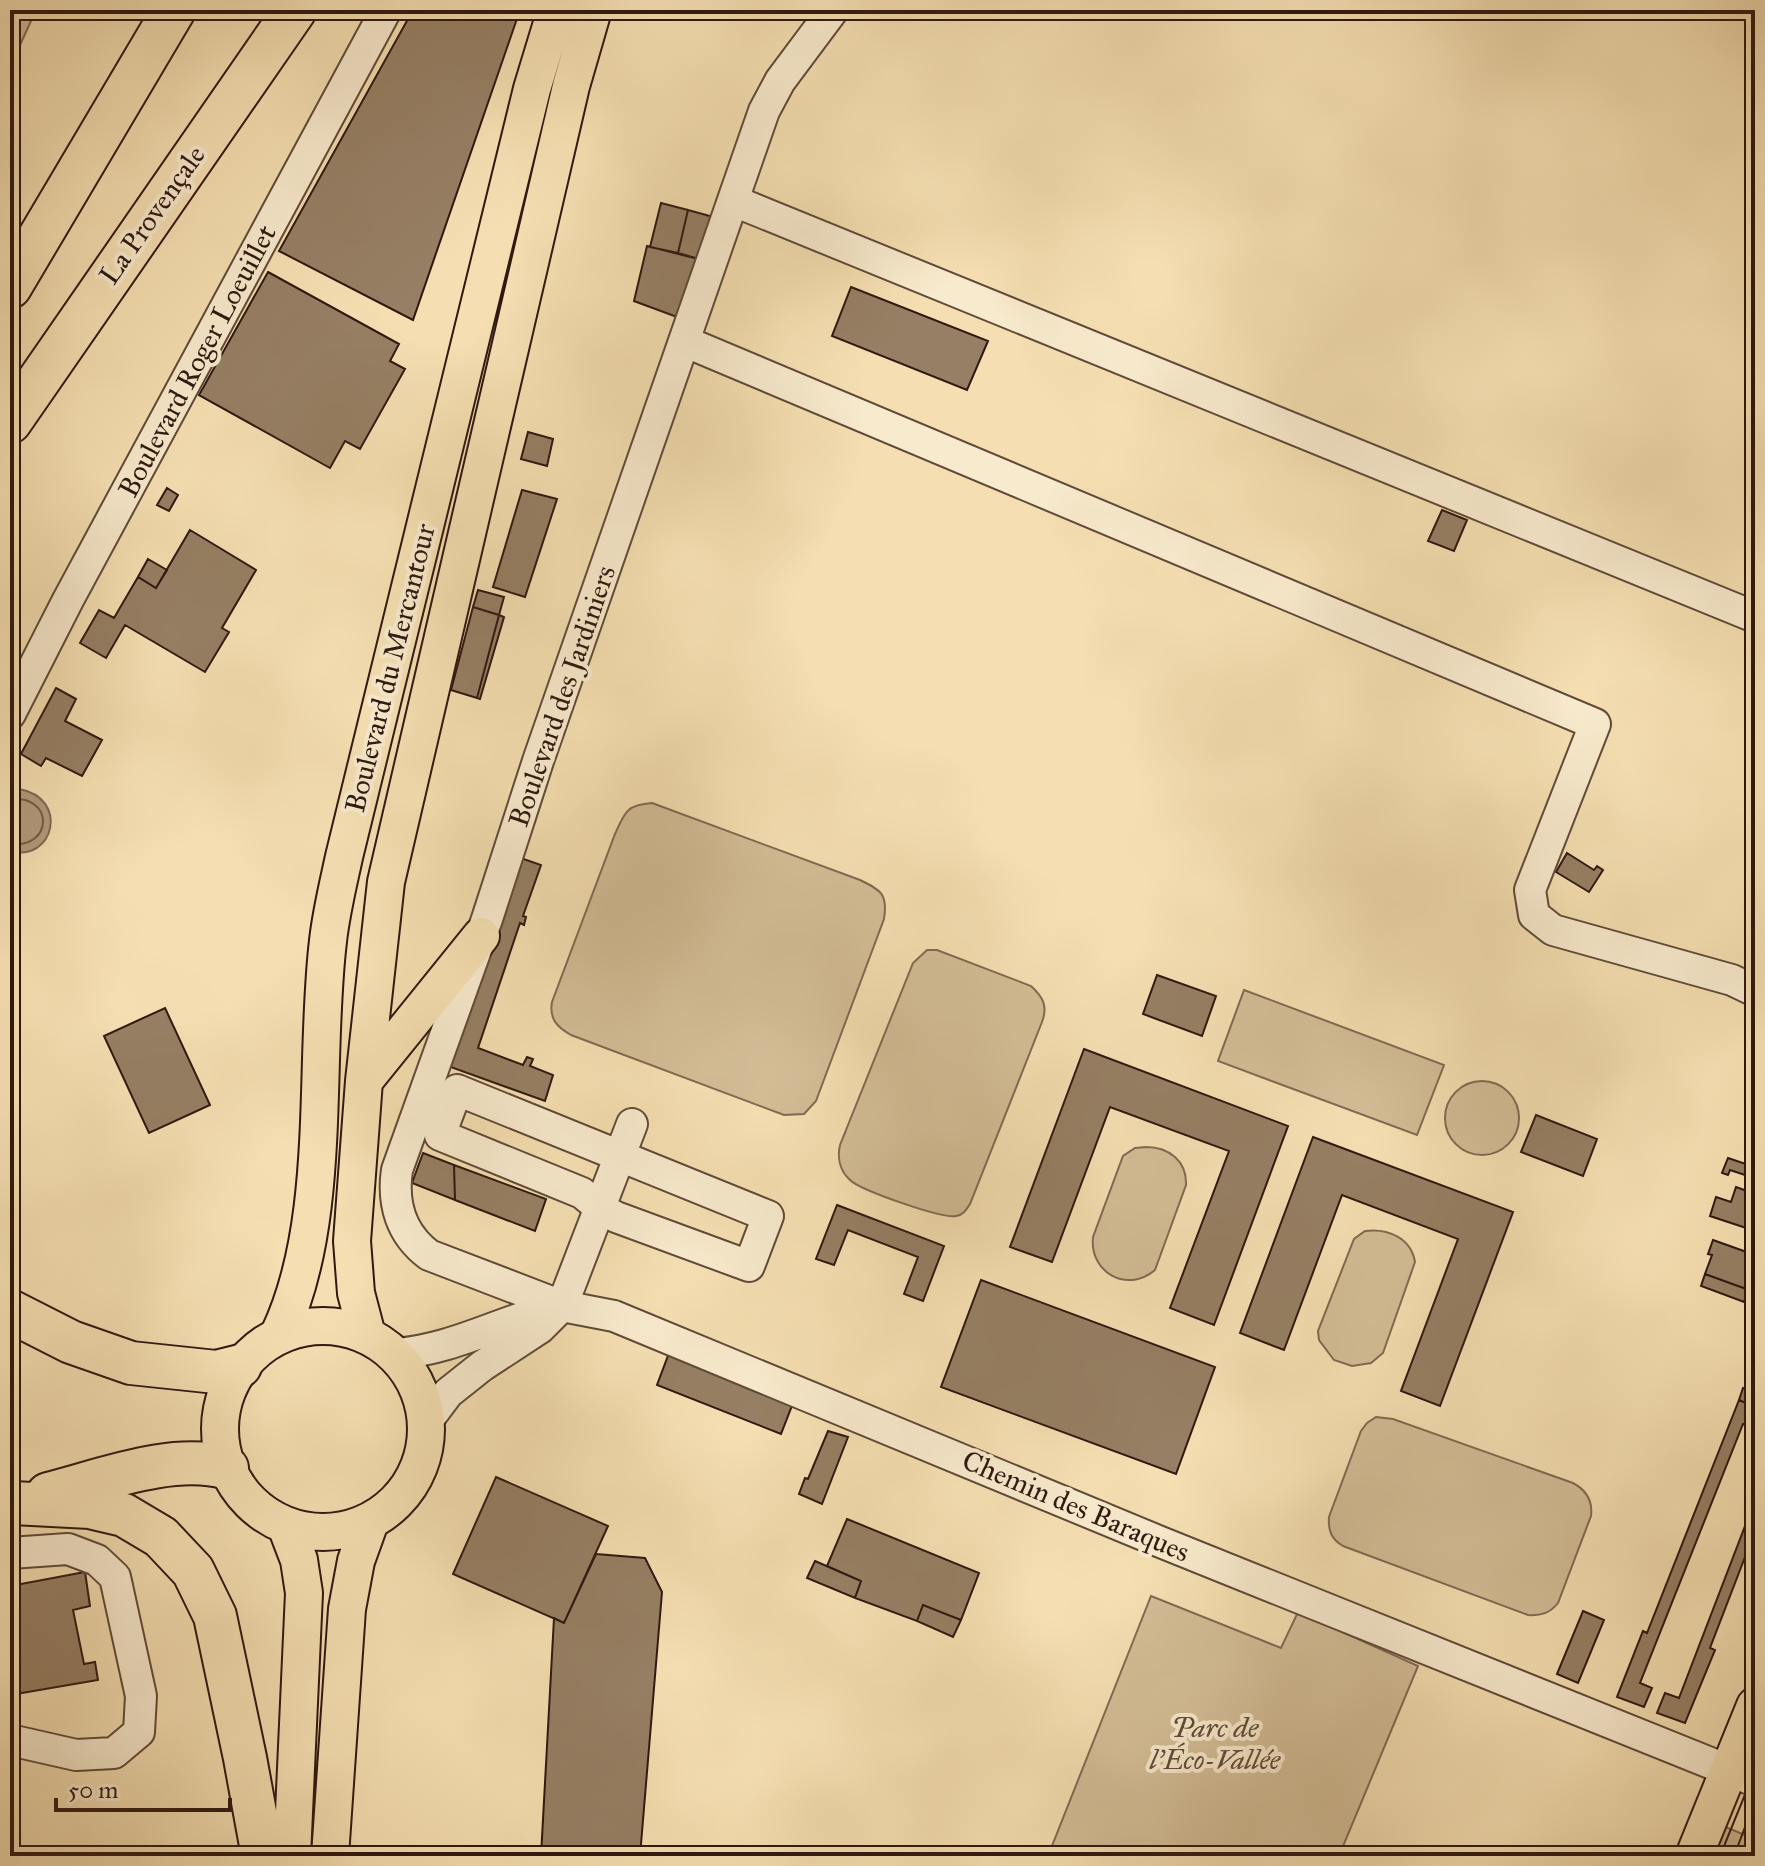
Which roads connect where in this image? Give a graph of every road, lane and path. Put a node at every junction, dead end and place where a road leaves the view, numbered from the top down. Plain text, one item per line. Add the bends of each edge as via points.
1 (295, 10) edge
2 (386, 10) edge
3 (556, 10) edge
4 (593, 10) edge
5 (833, 10) edge
6 (171, 14) edge
7 (734, 201) junction
8 (10, 287) edge
9 (686, 342) junction
10 (10, 422) edge
11 (1755, 617) edge
12 (10, 714) edge
13 (481, 936) junction
14 (1755, 991) edge
15 (364, 1081) junction
16 (632, 1124) dead end
17 (619, 1157) junction
18 (600, 1208) junction
19 (562, 1306) junction
20 (10, 1311) edge
21 (279, 1334) junction
22 (381, 1344) junction
23 (240, 1366) junction
24 (427, 1421) junction
25 (227, 1468) junction
26 (11, 1504) edge
27 (370, 1522) junction
28 (286, 1526) junction
29 (10, 1553) edge
30 (1755, 1706) edge
31 (10, 1740) edge
32 (1741, 1776) edge
33 (263, 1856) edge
34 (292, 1856) edge
35 (330, 1856) edge
36 (1694, 1856) edge

1 - 10 highway, La Provençale
2 - 12 street, Boulevard Roger Loeuillet
3 - 21 main road, Boulevard du Mercantour via 532,89 344,857 328,941 313,1206 302,1267
4 - 15 main road, Boulevard du Mercantour via 386,882
5 - 7 street, Boulevard des Jardiniers via 764,111
6 - 8 highway
7 - 9 street, Boulevard des Jardiniers
7 - 11 street
9 - 13 street, Boulevard des Jardiniers
9 - 14 street via 1595,724 1530,890 1534,915 1553,930
13 - 15 main road
13 - 19 street, Boulevard des Jardiniers via 397,1170 397,1210 406,1231 429,1255
15 - 22 main road, Boulevard du Mercantour via 352,1241 356,1293
16 - 17 street
17 - 18 street
17 - 18 street via 768,1216 749,1266
17 - 18 street via 457,1090 440,1135 582,1193
18 - 19 street
19 - 22 street via 418,1353
19 - 24 street via 540,1328 448,1393
19 - 32 street, Chemin des Baraques via 614,1316
20 - 23 highway via 71,1342 131,1363 216,1372
21 - 22 main road via 308,1326 338,1326
21 - 23 main road
22 - 24 main road via 411,1374
23 - 25 main road via 220,1412
24 - 27 main road via 422,1461 413,1480 387,1511
25 - 26 highway via 174,1464
25 - 28 main road via 241,1493
26 - 33 highway via 90,1507 124,1515 161,1537 193,1571 215,1616
27 - 28 main road via 343,1531
27 - 35 main road via 347,1609
28 - 34 main road via 304,1593
29 - 31 street via 68,1549 97,1560 115,1577 141,1696 139,1732 114,1753 76,1755
30 - 32 main road
32 - 36 main road

